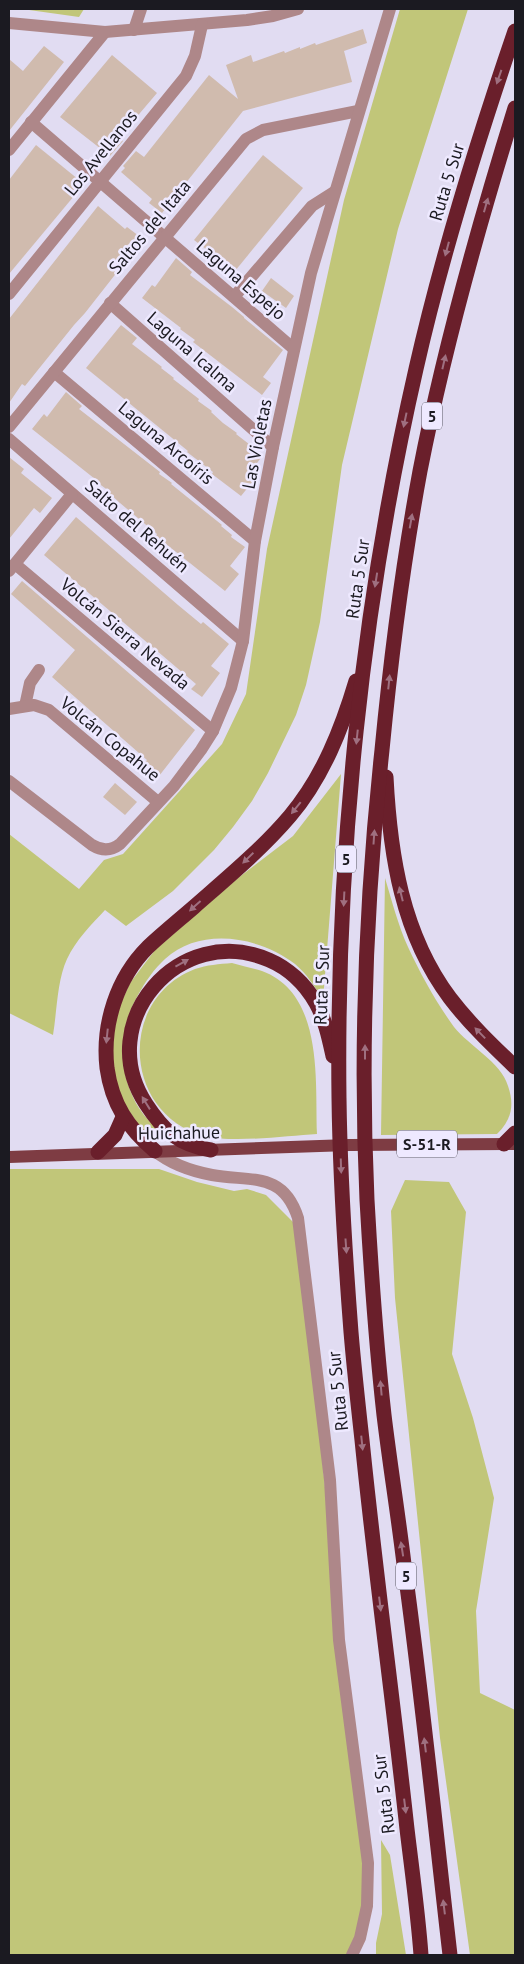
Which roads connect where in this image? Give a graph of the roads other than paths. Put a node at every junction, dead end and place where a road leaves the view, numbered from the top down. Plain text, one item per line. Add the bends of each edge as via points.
1 (141, 9) edge
2 (298, 9) edge
3 (390, 9) edge
4 (248, 14) edge
5 (9, 24) edge
6 (202, 25) junction
7 (134, 30) junction
8 (515, 31) edge
9 (105, 32) junction
10 (515, 108) edge
11 (358, 111) junction
12 (31, 122) junction
13 (9, 150) edge
14 (100, 182) junction
15 (334, 192) junction
16 (164, 237) junction
17 (9, 294) edge
18 (234, 296) junction
19 (110, 303) junction
20 (294, 349) junction
21 (54, 372) junction
22 (9, 427) edge
23 (9, 439) edge
24 (273, 447) junction
25 (72, 494) junction
26 (255, 541) junction
27 (12, 567) edge
28 (371, 620) junction
29 (244, 641) junction
30 (39, 670) dead end
31 (26, 706) junction
32 (9, 709) edge
33 (213, 731) junction
34 (383, 731) junction
35 (9, 781) edge
36 (158, 802) junction
37 (515, 1067) edge
38 (339, 1100) junction
39 (123, 1117) junction
40 (512, 1140) edge
41 (211, 1150) junction
42 (155, 1151) junction
43 (98, 1152) junction
44 (9, 1157) edge
45 (352, 1955) edge
46 (422, 1955) edge
47 (450, 1955) edge

1 - 7 street
2 - 4 street via 273,16
3 - 11 street, Las Violetas
4 - 6 street
5 - 9 street
6 - 7 street
6 - 14 street, Los Avellanos via 195,56 186,76
7 - 9 street
8 -> 28 highway, Ruta 5 Sur / 5 via 464,188 421,349 394,476
9 - 12 street
34 -> 10 highway, 5 via 410,529 435,402 473,250
11 - 15 street, Las Violetas
11 - 16 street, Saltos del Itata via 251,135
12 - 13 street
12 - 14 street, Laguna Espejo
14 - 16 street, Laguna Espejo
14 - 17 street, Los Avellanos
15 - 18 street via 306,211
15 - 20 street, Las Violetas
16 - 18 street, Laguna Espejo
16 - 19 street, Saltos del Itata
18 - 20 street, Laguna Espejo
19 - 21 street, Saltos del Itata
19 - 24 street, Laguna Icalma
20 - 24 street, Las Violetas
21 - 22 street, Saltos del Itata
21 - 26 street, Laguna Arcoíris
23 - 25 street, Salto del Rehuén
24 - 26 street, Las Violetas
25 - 27 street
25 - 29 street, Salto del Rehuén
26 - 29 street, Las Violetas
27 - 33 street, Volcán Sierra Nevada
28 -> 38 highway, Ruta 5 Sur / 5 via 352,780 346,863
28 -> 39 highway via 349,706 322,770 303,800 232,873 149,946 122,983 110,1015 106,1045 108,1073
29 - 33 street, Las Violetas via 231,688
30 - 31 street via 30,683
31 - 32 street, Volcán Copahue
31 - 36 street, Volcán Copahue via 42,707 55,714
33 - 36 street, Las Violetas via 188,768
37 -> 34 highway via 449,997 415,938 401,896 392,853
47 -> 34 highway, 5 via 383,1409 367,1196 367,936
35 - 36 street, Las Violetas via 92,845 106,850 120,844
41 -> 38 highway via 182,1142 164,1129 136,1084 130,1054 133,1024 146,996 166,973 192,958 219,952 248,953 275,962 298,980 315,1001 326,1027
38 -> 46 highway, Ruta 5 Sur / 5 via 351,1337
39 - 42 highway
39 - 43 highway via 115,1135
40 - 41 main road, Huichahue / S-51-R
41 - 42 main road, Huichahue
42 - 43 main road, Huichahue
42 - 45 street via 172,1163 196,1172 267,1181 284,1192 298,1218 326,1438 340,1650 368,1863 367,1906 360,1938
43 - 44 main road, Huichahue

